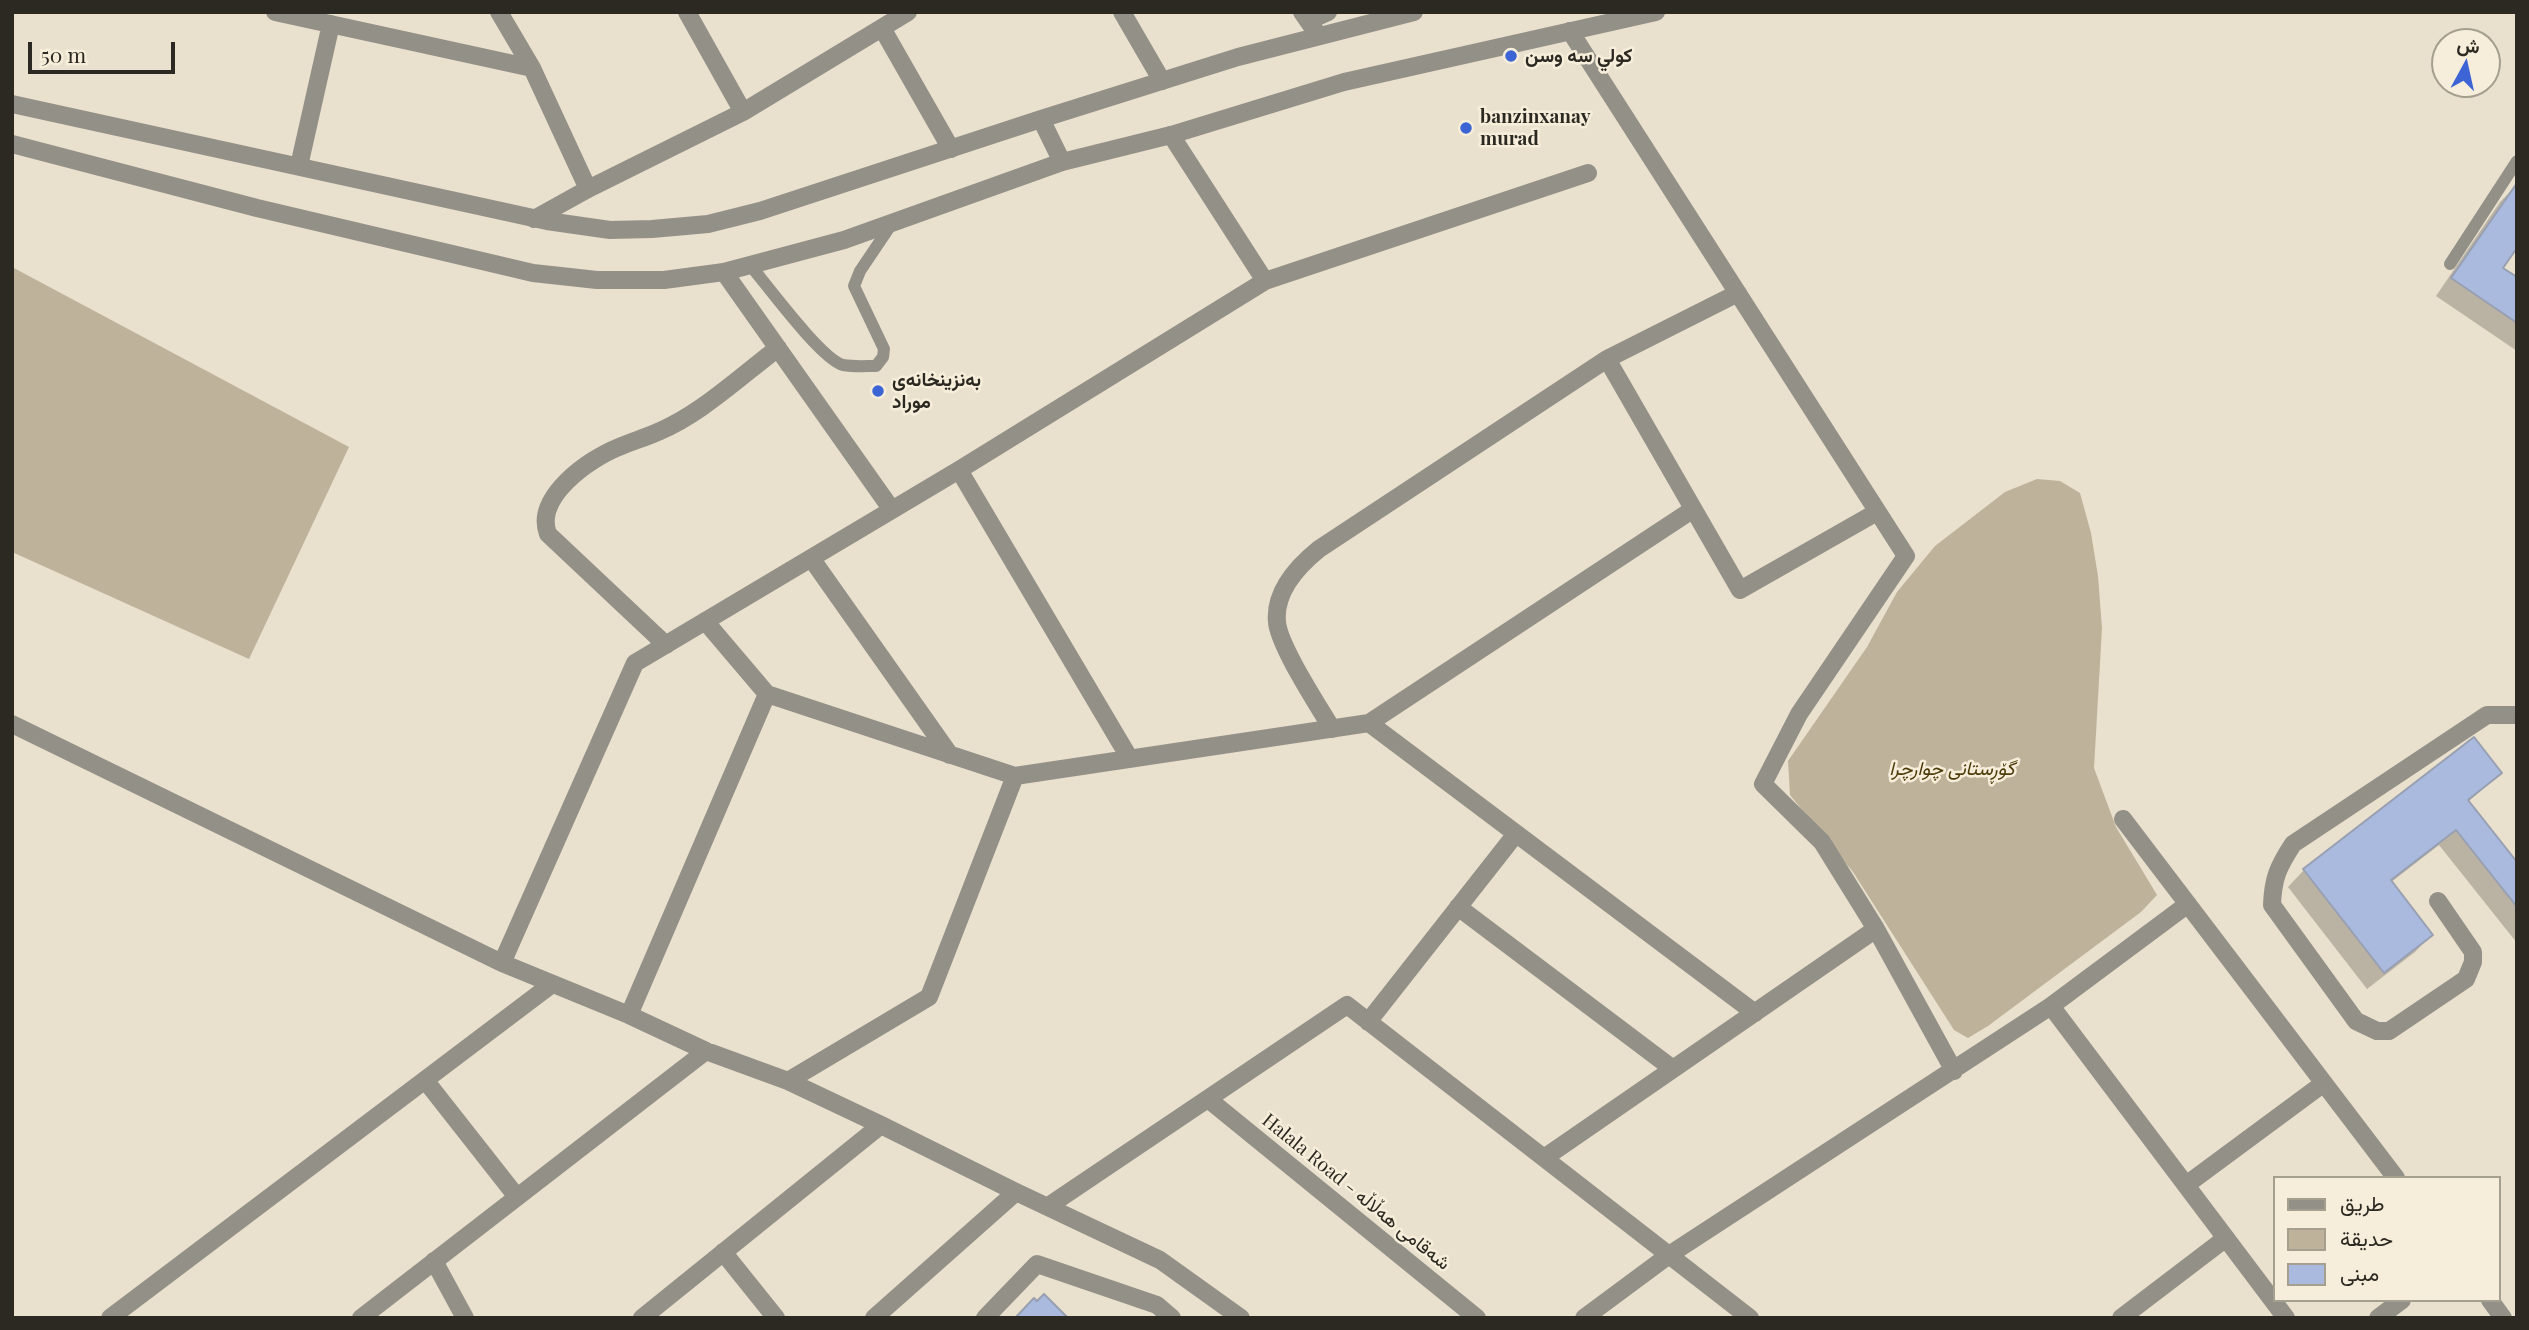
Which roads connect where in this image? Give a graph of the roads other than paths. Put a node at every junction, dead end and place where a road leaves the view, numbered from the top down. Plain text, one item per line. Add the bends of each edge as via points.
1 (275, 12) edge
2 (499, 12) edge
3 (687, 12) edge
4 (908, 12) edge
5 (1122, 12) edge
6 (1328, 12) edge
7 (1414, 12) edge
8 (1656, 12) edge
9 (1309, 23) edge
10 (331, 24) junction
11 (882, 28) junction
12 (1570, 31) junction
13 (532, 68) junction
14 (1162, 81) junction
15 (12, 104) edge
16 (743, 112) junction
17 (1041, 119) junction
18 (1171, 135) junction
19 (12, 144) edge
20 (951, 149) junction
21 (2517, 161) edge
22 (1062, 162) junction
23 (299, 166) junction
24 (1588, 173) dead end
25 (588, 189) junction
26 (534, 219) junction
27 (892, 222) junction
28 (2451, 264) dead end
29 (750, 265) junction
30 (724, 272) junction
31 (1265, 281) junction
32 (1738, 293) junction
33 (778, 348) junction
34 (1607, 359) junction
35 (959, 470) junction
36 (892, 510) junction
37 (1692, 510) junction
38 (1877, 512) junction
39 (811, 558) junction
40 (705, 621) junction
41 (666, 645) junction
42 (766, 694) junction
43 (2517, 715) edge
44 (1368, 723) junction
45 (12, 724) edge
46 (1332, 729) junction
47 (950, 755) junction
48 (1130, 759) junction
49 (1015, 776) junction
50 (2123, 819) dead end
51 (1515, 835) junction
52 (2438, 901) dead end
53 (2188, 904) junction
54 (1458, 907) junction
55 (1877, 929) junction
56 (502, 964) junction
57 (552, 984) junction
58 (2052, 1006) junction
59 (1755, 1013) junction
60 (629, 1015) junction
61 (1368, 1022) junction
62 (706, 1051) junction
63 (1673, 1069) junction
64 (1954, 1071) junction
65 (425, 1080) junction
66 (788, 1081) junction
67 (2324, 1083) junction
68 (1208, 1099) junction
69 (881, 1125) junction
70 (1544, 1158) junction
71 (2394, 1176) edge
72 (2186, 1185) junction
73 (1016, 1192) junction
74 (517, 1197) junction
75 (1047, 1207) junction
76 (2226, 1238) junction
77 (723, 1252) junction
78 (1670, 1255) junction
79 (435, 1261) junction
80 (2399, 1302) edge
81 (2491, 1302) edge
82 (130, 1312) edge
83 (110, 1318) edge
84 (361, 1318) edge
85 (465, 1318) edge
86 (642, 1318) edge
87 (776, 1318) edge
88 (874, 1318) edge
89 (985, 1318) edge
90 (1172, 1318) edge
91 (1241, 1318) edge
92 (1477, 1318) edge
93 (1584, 1318) edge
94 (1750, 1318) edge
95 (2121, 1318) edge
96 (2286, 1318) edge
97 (2378, 1318) edge
98 (2503, 1318) edge

1 - 10 street
2 - 13 street
3 - 16 street
4 - 11 street
5 - 14 street
6 - 9 street
7 - 9 street
8 - 12 street
9 - 14 street
10 - 13 street
10 - 23 street
11 - 16 street
11 - 20 street
12 - 18 street via 1344,82
12 - 32 street
13 - 25 street
14 - 17 street
15 - 23 street
16 - 25 street
17 - 20 street
17 - 22 street
18 - 22 street
18 - 31 street
19 - 30 street via 533,273 597,281 664,281
20 - 26 street via 708,224 610,230
21 - 28 lane
22 - 27 street
23 - 26 street
24 - 31 street
25 - 26 street
27 - 29 street
27 - 29 lane via 854,286 884,349 876,366 841,365 828,355
29 - 30 street
30 - 33 street
31 - 35 street
32 - 34 street
32 - 38 street
33 - 36 street
33 - 41 street via 701,408 591,463 568,480 548,506 544,523 548,534
34 - 37 street
34 - 46 street via 1297,567 1282,594 1277,621 1284,645
35 - 36 street
35 - 48 street
36 - 39 street
37 - 38 street via 1740,590
37 - 44 street
38 - 55 street via 1906,556 1799,713 1763,784 1822,842
39 - 40 street
39 - 47 street
40 - 41 street
40 - 42 street
41 - 56 street via 635,663
42 - 47 street
42 - 60 street
43 - 52 street via 2487,715 2293,844 2273,882 2272,905 2356,1021 2377,1031 2389,1031 2466,979 2471,970 2473,952
44 - 46 street
44 - 51 street
45 - 56 street
46 - 48 street
47 - 49 street
48 - 49 street
49 - 66 street via 929,997
50 - 53 street
51 - 54 street
51 - 59 street
53 - 58 street
53 - 67 street
54 - 61 street
54 - 63 street
55 - 59 street
55 - 64 street
56 - 57 street
57 - 60 street
57 - 65 street
58 - 64 street
58 - 72 street
59 - 63 street
60 - 62 street
61 - 68 street via 1347,1005
61 - 70 street
62 - 66 street
62 - 74 street
63 - 70 street
64 - 78 street
65 - 74 street
65 - 82 street
66 - 69 street
67 - 71 street
67 - 72 street
68 - 75 street
68 - 92 street, Halala Road - شەقامی هەڵاڵە
69 - 73 street
69 - 77 street
70 - 78 street
72 - 76 street
73 - 75 street
73 - 88 street
74 - 79 street
75 - 91 street via 1160,1260
76 - 95 street
76 - 96 street
77 - 86 street
77 - 87 street
78 - 93 street
78 - 94 street
79 - 84 street
79 - 85 street
80 - 97 street
81 - 98 street
82 - 83 street
89 - 90 street via 1037,1264 1157,1305

